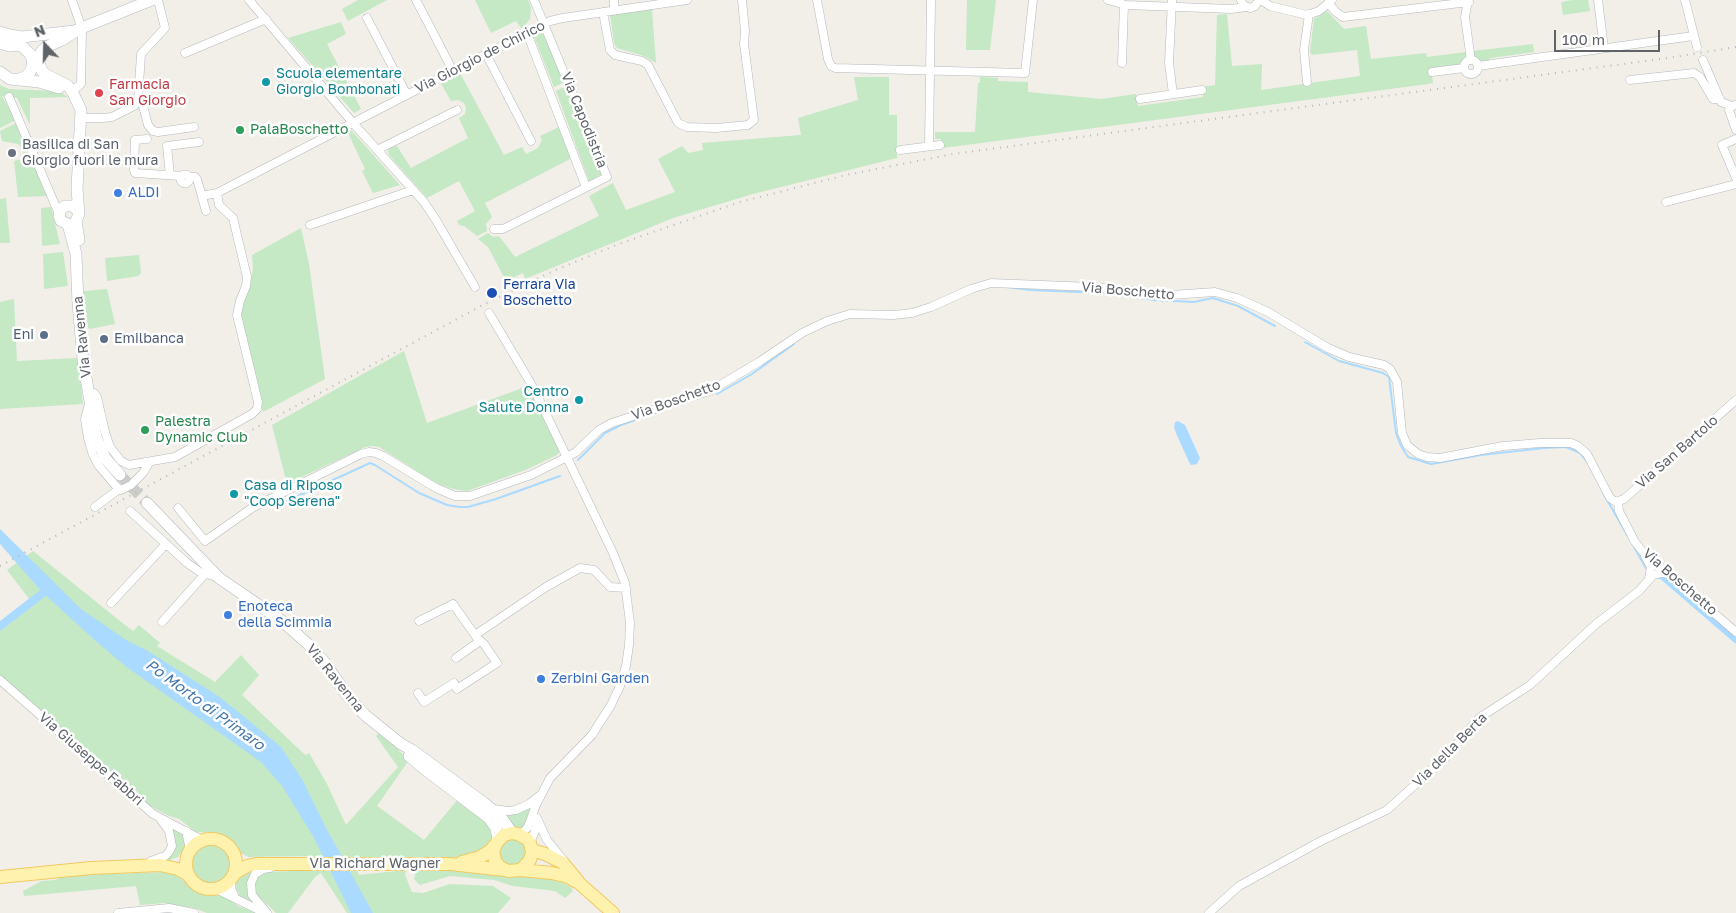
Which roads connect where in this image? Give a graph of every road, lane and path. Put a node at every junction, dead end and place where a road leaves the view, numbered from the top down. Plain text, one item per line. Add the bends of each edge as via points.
1 (72, 0) edge
2 (152, 0) edge
3 (158, 0) edge
4 (249, 0) edge
5 (416, 0) edge
6 (534, 0) edge
7 (614, 0) edge
8 (687, 0) edge
9 (742, 0) edge
10 (817, 0) edge
11 (931, 0) edge
12 (1033, 0) edge
13 (1108, 0) edge
14 (1241, 0) edge
15 (1260, 0) edge
16 (1598, 0) edge
17 (1685, 0) edge
18 (673, 1) edge
19 (1468, 1) edge
20 (1330, 2) edge
21 (1172, 4) edge
22 (1413, 4) edge
23 (1124, 5) junction
24 (1270, 6) junction
25 (1250, 7) junction
26 (1226, 9) junction
27 (614, 10) junction
28 (603, 12) junction
29 (1309, 14) junction
30 (367, 18) dead end
31 (266, 19) junction
32 (544, 24) junction
33 (79, 30) junction
34 (0, 32) edge
35 (527, 33) junction
36 (1693, 36) junction
37 (55, 38) junction
38 (10, 45) edge
39 (1697, 47) dead end
40 (1604, 48) junction
41 (184, 53) dead end
42 (0, 54) edge
43 (486, 54) junction
44 (1471, 60) junction
45 (1702, 60) dead end
46 (32, 62) junction
47 (1122, 63) dead end
48 (1478, 66) junction
49 (1464, 68) junction
50 (453, 71) junction
51 (930, 71) junction
52 (0, 72) edge
53 (1432, 72) dead end
54 (17, 80) junction
55 (1630, 80) dead end
56 (0, 82) edge
57 (1307, 82) dead end
58 (48, 84) junction
59 (1202, 90) dead end
60 (74, 94) junction
61 (1173, 94) junction
62 (407, 95) junction
63 (10, 97) dead end
64 (1140, 99) dead end
65 (1720, 99) junction
66 (138, 100) junction
67 (1734, 105) edge
68 (457, 110) dead end
69 (81, 118) junction
70 (353, 123) junction
71 (194, 127) dead end
72 (1736, 130) edge
73 (147, 139) dead end
74 (1736, 139) edge
75 (531, 141) dead end
76 (199, 142) dead end
77 (940, 145) dead end
78 (929, 146) junction
79 (377, 150) junction
80 (900, 150) dead end
81 (170, 175) junction
82 (1736, 178) edge
83 (1736, 184) edge
84 (586, 188) junction
85 (414, 190) junction
86 (216, 192) junction
87 (202, 196) junction
88 (1666, 202) dead end
89 (206, 211) dead end
90 (68, 212) junction
91 (310, 225) dead end
92 (494, 229) dead end
93 (475, 287) dead end
94 (489, 313) dead end
95 (90, 397) junction
96 (1736, 400) edge
97 (567, 458) junction
98 (148, 463) junction
99 (120, 475) tunnel mouth
100 (121, 489) junction
101 (1617, 502) junction
102 (147, 503) tunnel mouth
103 (96, 507) dead end
104 (178, 508) dead end
105 (130, 511) dead end
106 (166, 544) junction
107 (1643, 552) junction
108 (1666, 572) junction
109 (206, 574) junction
110 (219, 578) junction
111 (1649, 579) junction
112 (626, 588) junction
113 (111, 603) dead end
114 (419, 621) dead end
115 (162, 622) dead end
116 (1736, 632) edge
117 (477, 638) junction
118 (456, 658) dead end
119 (0, 680) edge
120 (418, 693) dead end
121 (420, 761) junction
122 (542, 793) junction
123 (536, 805) junction
124 (490, 808) junction
125 (158, 817) junction
126 (537, 818) junction
127 (186, 831) junction
128 (202, 840) junction
129 (523, 840) junction
130 (496, 843) junction
131 (189, 852) junction
132 (234, 854) junction
133 (256, 864) junction
134 (299, 864) junction
135 (452, 864) junction
136 (160, 865) junction
137 (117, 867) junction
138 (504, 870) junction
139 (521, 870) junction
140 (187, 874) junction
141 (0, 877) edge
142 (233, 877) junction
143 (576, 877) junction
144 (216, 889) junction
145 (235, 898) junction
146 (190, 912) edge
147 (118, 913) edge
148 (266, 913) edge
149 (614, 913) edge
150 (1209, 913) edge

1 - 33 street
2 - 33 main road
3 - 66 street via 165,28 141,54
4 - 31 street
5 - 50 street
6 - 32 street, Via Capodistria
7 - 27 street
8 - 18 street, Via Giorgio de Chirico
9 - 28 street via 754,120 748,125 716,128 687,127 678,123 648,65 615,55 610,50
10 - 51 street via 833,68
11 - 51 street
12 - 51 street via 1025,73
13 - 23 street
14 - 25 street via 1242,5
14 - 26 street
15 - 24 street
15 - 25 street
16 - 40 street
17 - 36 street
18 - 27 street, Via Giorgio de Chirico
19 - 22 street
19 - 44 street via 1466,17
20 - 22 street via 1343,17
20 - 29 street
21 - 23 street
21 - 26 street
21 - 61 street via 1170,62
23 - 47 street
24 - 25 street
24 - 29 street
25 - 26 street
27 - 28 street, Via Giorgio de Chirico
28 - 32 street, Via Giorgio de Chirico
29 - 57 street via 1304,50
30 - 62 street
31 - 41 street
31 - 70 street
32 - 35 street, Via Giorgio de Chirico
32 - 84 street, Via Capodistria via 607,177
33 - 34 main road via 22,37
33 - 37 main road
33 - 60 street via 81,84
33 - 60 main road via 46,48 39,57 42,71 68,86
35 - 43 street, Via Giorgio de Chirico
35 - 84 street, Via Capodistria
36 - 39 street
36 - 40 street
37 - 38 main road
37 - 46 main road via 38,48
38 - 42 main road
38 - 46 main road via 29,52
40 - 48 street
43 - 50 street, Via Giorgio de Chirico
43 - 75 street
44 - 48 street
44 - 49 street
45 - 65 street
46 - 54 main road via 28,75
46 - 58 main road
48 - 49 street via 1477,72 1471,74
49 - 53 street
50 - 62 street, Via Giorgio de Chirico
51 - 78 street
52 - 54 main road via 6,78
54 - 58 main road
55 - 65 street via 1694,74 1700,77 1713,99
56 - 58 main road via 13,88 38,88
58 - 60 main road
59 - 61 street
60 - 69 main road, Via Ravenna
61 - 64 street
62 - 70 street, Via Giorgio de Chirico
63 - 90 street
65 - 67 street via 1724,104
66 - 69 street via 134,106 112,117
66 - 71 street via 153,131
67 - 72 street via 1729,110
68 - 79 street
69 - 90 main road, Via Ravenna via 77,189
70 - 79 street
70 - 86 street, Via Giorgio de Chirico
73 - 81 street via 135,140 134,172
74 - 82 street via 1722,145
76 - 81 street via 167,146
77 - 78 street
78 - 80 street
79 - 85 street
81 - 87 street via 195,177
83 - 88 street
84 - 92 street via 503,229
85 - 91 street
85 - 93 street via 431,212
86 - 87 street, Via Giorgio de Chirico
86 - 98 street via 219,205 233,218 247,277 237,315 257,409 175,457
87 - 89 street
90 - 95 main road, Via Ravenna via 79,243 78,303
94 - 97 street via 533,387
95 - 98 street via 94,393 108,442 119,458 129,465
95 - 99 main road, Via Ravenna via 100,451
95 - 100 street, Via Ravenna via 84,419 93,455
96 - 101 street, Via San Bartolo
97 - 101 street, Via Boschetto via 604,427 712,390 802,333 838,317 912,313 986,284 1007,283 1171,295 1215,292 1246,302 1328,348 1390,369 1397,382 1402,433 1407,445 1418,454 1440,458 1503,446 1571,443 1587,454 1608,493
97 - 104 street, Via Boschetto via 530,475 465,497 428,485 380,454 365,453 252,508 205,541
97 - 112 street via 613,553
98 - 100 street via 131,485
100 - 103 street
101 - 107 street, Via Boschetto via 1618,511
102 - 110 main road, Via Ravenna
105 - 106 street, Via Ravenna
106 - 109 street, Via Ravenna via 187,563
106 - 113 street
107 - 108 street, Via Boschetto
107 - 111 street via 1651,567
108 - 111 street, Via della Berta via 1657,573
108 - 116 street, Via Boschetto
109 - 110 street, Via Ravenna
109 - 115 street
110 - 121 main road, Via Ravenna via 299,635 317,653 355,705 401,744 406,753
111 - 150 street, Via della Berta via 1530,685 1479,718 1446,757 1387,810 1321,841 1239,886
112 - 117 street via 610,587 594,570 580,568 546,587
112 - 122 street via 629,645 618,692 596,730 556,771
114 - 117 street via 453,604
117 - 118 street
117 - 120 street via 497,663 457,688 454,683 424,702
119 - 125 street, Via Giuseppe Fabbri
121 - 124 main road, Via Ravenna
121 - 130 main road, Via Ravenna via 489,818 496,828
122 - 123 street
122 - 124 street via 516,810
123 - 126 street
123 - 129 street
124 - 129 main road, Via Ravenna
125 - 127 street, Via Giuseppe Fabbri
125 - 137 street via 171,836 172,846 167,854 155,860
126 - 129 street via 537,826
126 - 143 street via 547,840
127 - 128 street, Via Giuseppe Fabbri
127 - 131 street
128 - 131 main road
128 - 132 main road, Via Richard Wagner via 221,841
129 - 130 main road via 504,835
129 - 139 main road via 530,860
129 - 143 main road via 554,857
130 - 135 main road, Via Richard Wagner via 487,854
130 - 138 main road, Via Ravenna via 495,861
131 - 136 main road via 179,860
131 - 140 main road via 185,862
132 - 133 main road, Via Richard Wagner
132 - 142 main road via 236,866
133 - 134 main road, Via Richard Wagner
133 - 142 main road, Via Richard Wagner via 243,868
134 - 135 main road, Via Richard Wagner
134 - 148 street, Via Richard Wagner via 263,870 252,877 252,895
135 - 138 main road, Via Richard Wagner
136 - 137 main road
136 - 140 main road
137 - 141 main road
138 - 139 main road
139 - 143 main road
140 - 144 main road via 199,887
142 - 144 main road, Via Richard Wagner
142 - 145 street via 231,888
143 - 149 main road
144 - 145 street
145 - 148 street
146 - 147 street via 165,908

